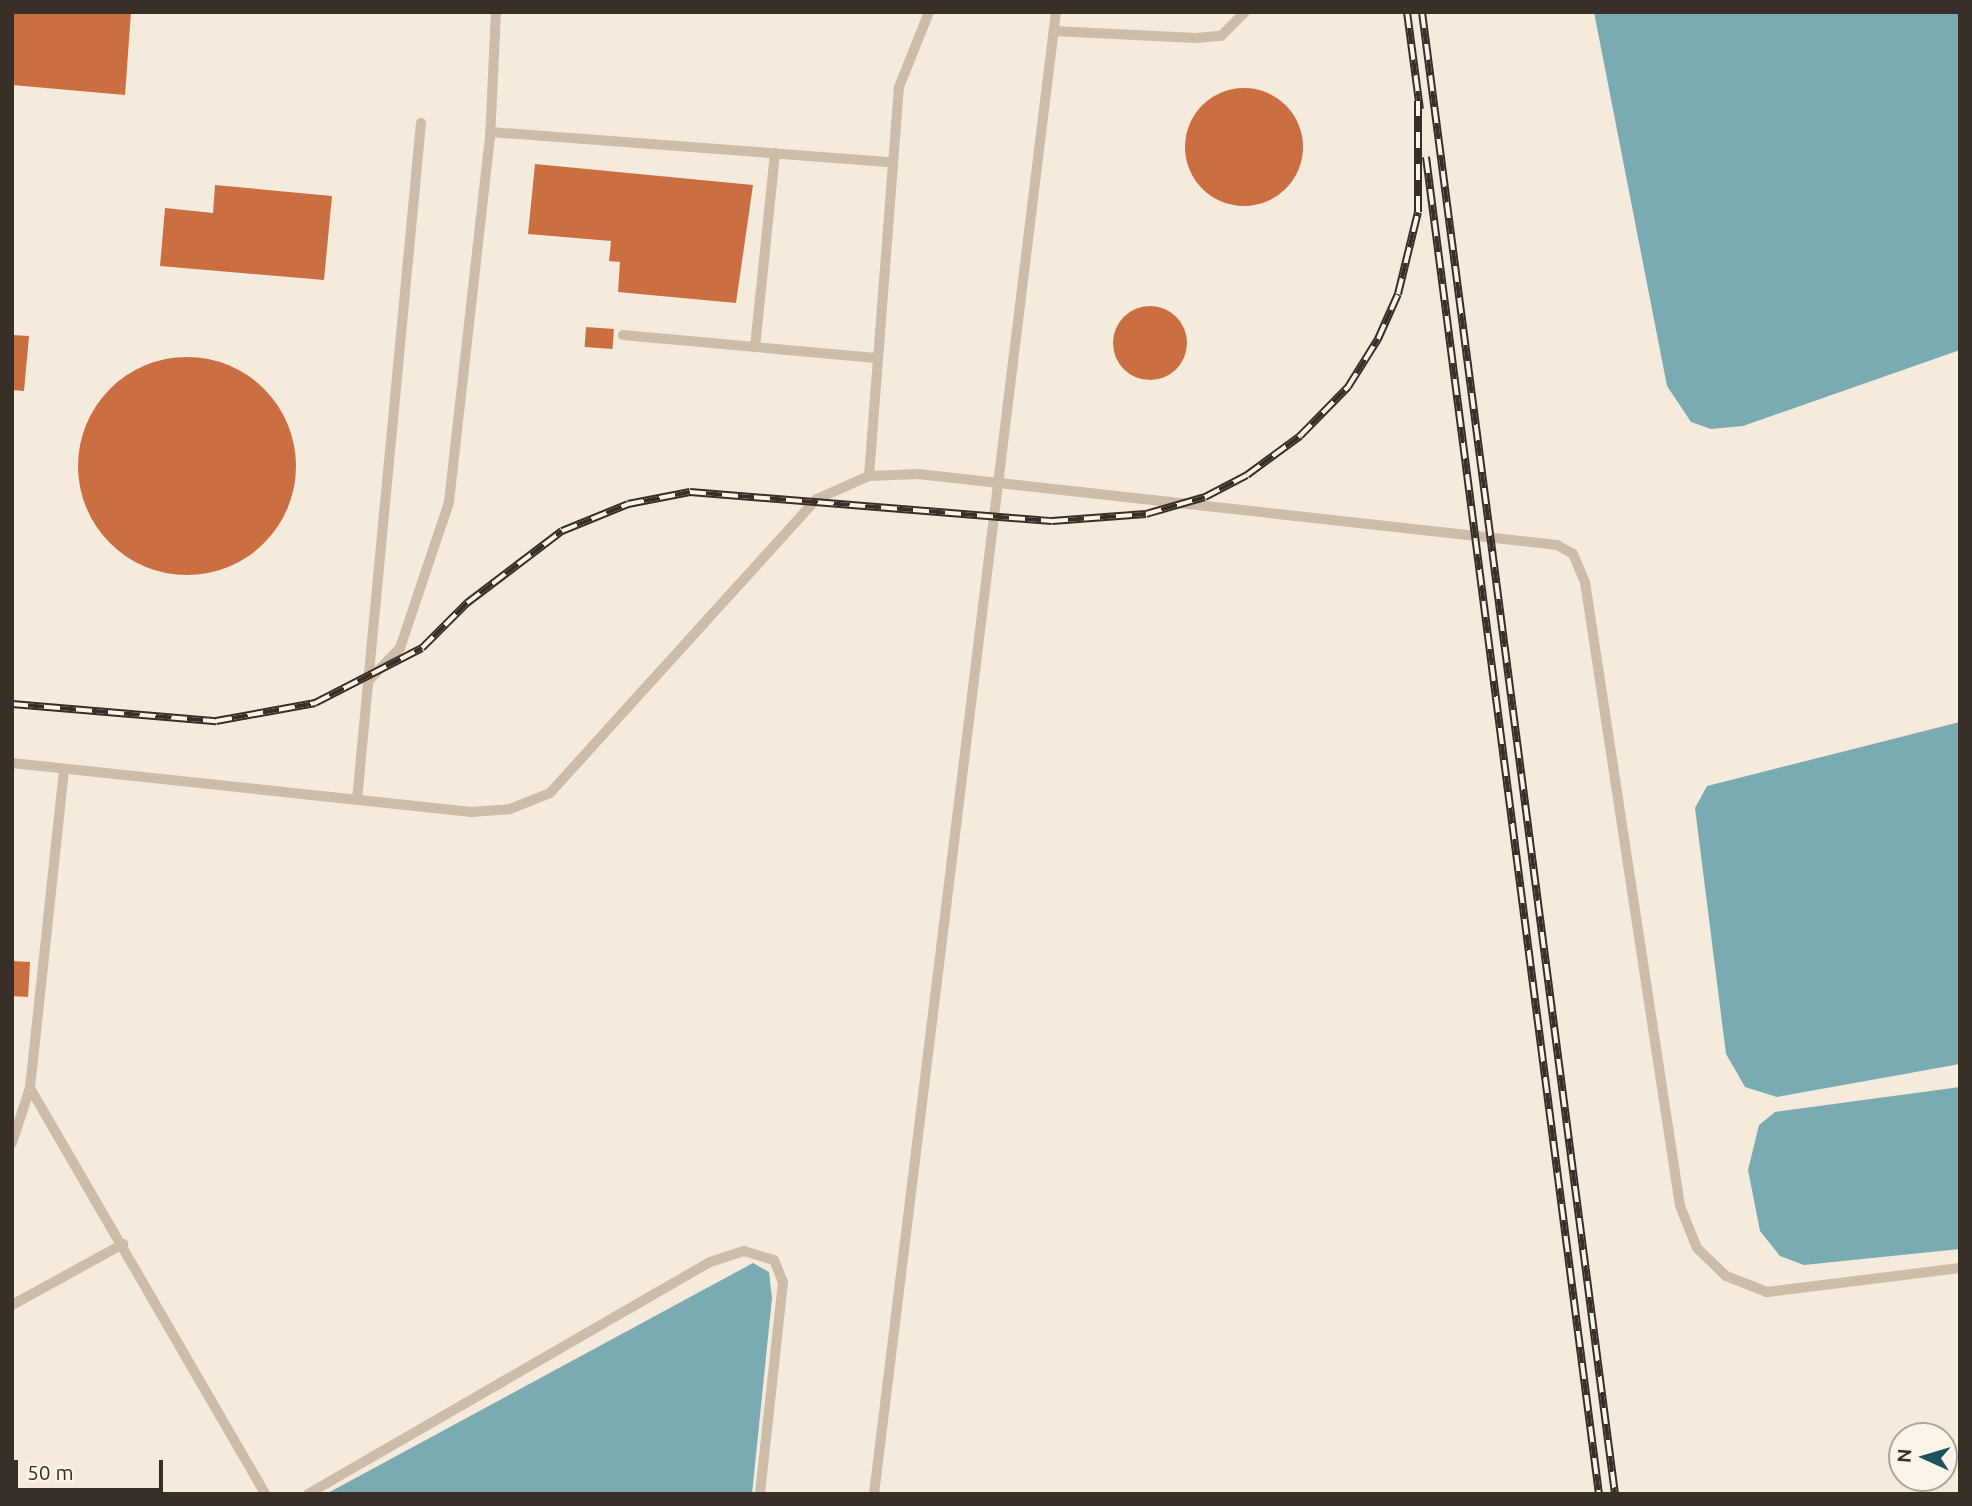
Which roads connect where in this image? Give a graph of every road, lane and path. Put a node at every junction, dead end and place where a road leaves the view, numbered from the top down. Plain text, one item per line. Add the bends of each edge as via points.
1 (496, 12) edge
2 (929, 12) edge
3 (1056, 12) edge
4 (1245, 12) edge
5 (1054, 31) junction
6 (421, 123) dead end
7 (490, 132) junction
8 (775, 153) junction
9 (891, 162) junction
10 (623, 335) dead end
11 (755, 347) junction
12 (876, 358) junction
13 (869, 476) junction
14 (999, 485) junction
15 (369, 680) junction
16 (12, 763) edge
17 (64, 769) junction
18 (357, 800) junction
19 (30, 1088) junction
20 (13, 1143) edge
21 (12, 1154) edge
22 (123, 1244) junction
23 (1960, 1268) edge
24 (12, 1305) edge
25 (265, 1494) edge
26 (308, 1494) edge
27 (760, 1494) edge
28 (874, 1494) edge

1 - 7 lane
2 - 9 lane via 899,87
3 - 5 lane
4 - 5 lane via 1222,36
5 - 14 lane
6 - 15 lane
7 - 8 lane
7 - 15 lane via 449,502 400,648
8 - 9 lane
8 - 11 lane
9 - 12 lane
10 - 11 lane
11 - 12 lane
12 - 13 lane
13 - 14 lane via 918,474
13 - 18 lane via 817,499 550,793 510,809 471,812
14 - 23 lane via 1491,536 1557,545 1573,554 1585,582 1681,1206 1697,1248 1726,1276 1767,1292
14 - 28 lane
15 - 18 lane
16 - 17 lane
17 - 18 lane
17 - 19 lane
19 - 20 lane
19 - 22 lane
20 - 21 lane
22 - 24 lane
22 - 25 lane
26 - 27 lane via 710,1262 744,1251 774,1260 783,1282

